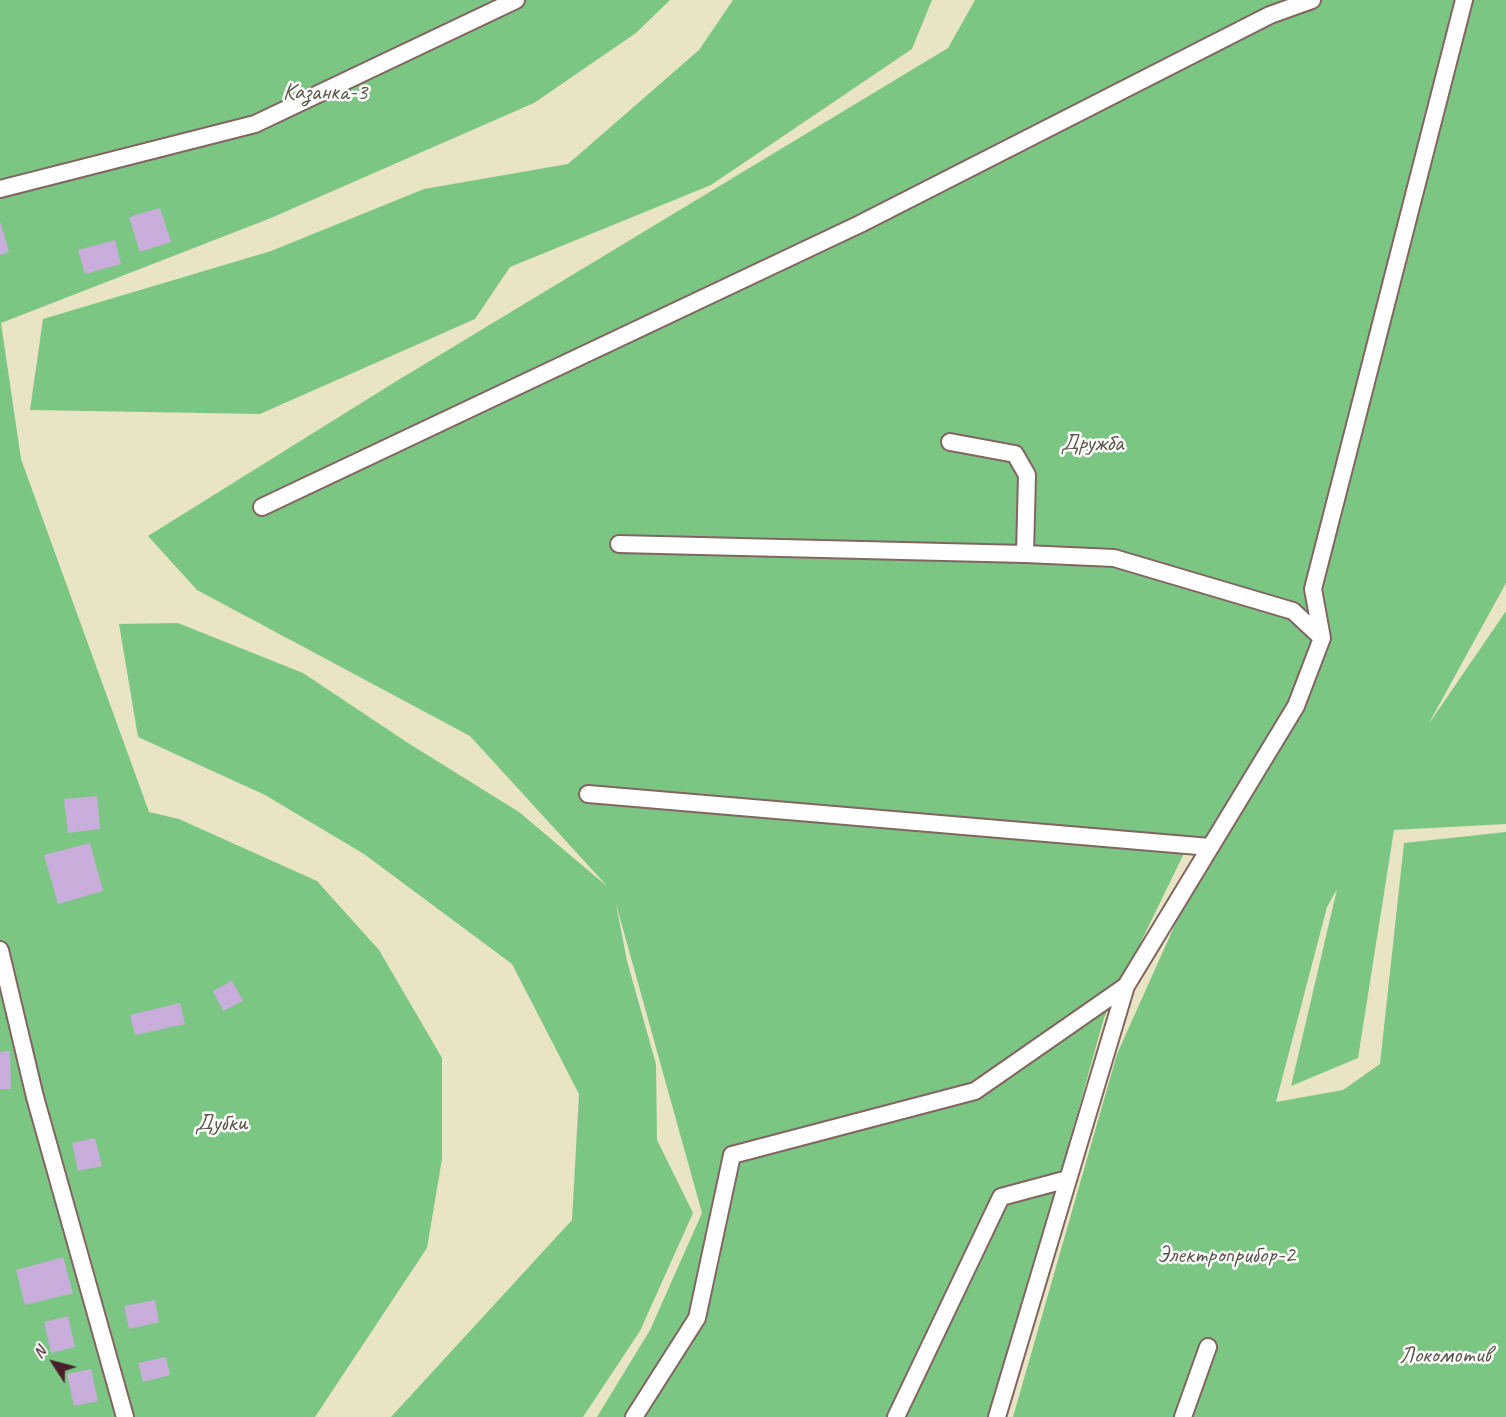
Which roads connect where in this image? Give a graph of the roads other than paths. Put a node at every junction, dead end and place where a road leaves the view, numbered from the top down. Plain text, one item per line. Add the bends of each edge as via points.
1 (516, 0) edge
2 (1312, 0) edge
3 (1464, 0) edge
4 (0, 189) edge
5 (950, 442) dead end
6 (262, 507) dead end
7 (619, 544) dead end
8 (1025, 554) junction
9 (1322, 638) junction
10 (588, 794) dead end
11 (1210, 847) junction
12 (0, 951) edge
13 (1126, 986) junction
14 (1068, 1179) junction
15 (1208, 1347) dead end
16 (125, 1417) edge
17 (634, 1417) edge
18 (896, 1417) edge
19 (997, 1417) edge
20 (1183, 1417) edge

1 - 4 lane via 255,124
2 - 6 lane via 1270,15 860,224
3 - 9 lane via 1313,590
5 - 8 lane via 1015,454 1028,475
7 - 8 lane
8 - 9 lane via 1114,558 1293,611
9 - 11 lane via 1296,706
10 - 11 lane
11 - 13 lane
12 - 16 lane via 35,1097
13 - 14 lane
13 - 17 lane via 975,1091 732,1155 697,1318
14 - 18 lane via 1001,1197
14 - 19 lane
15 - 20 lane

